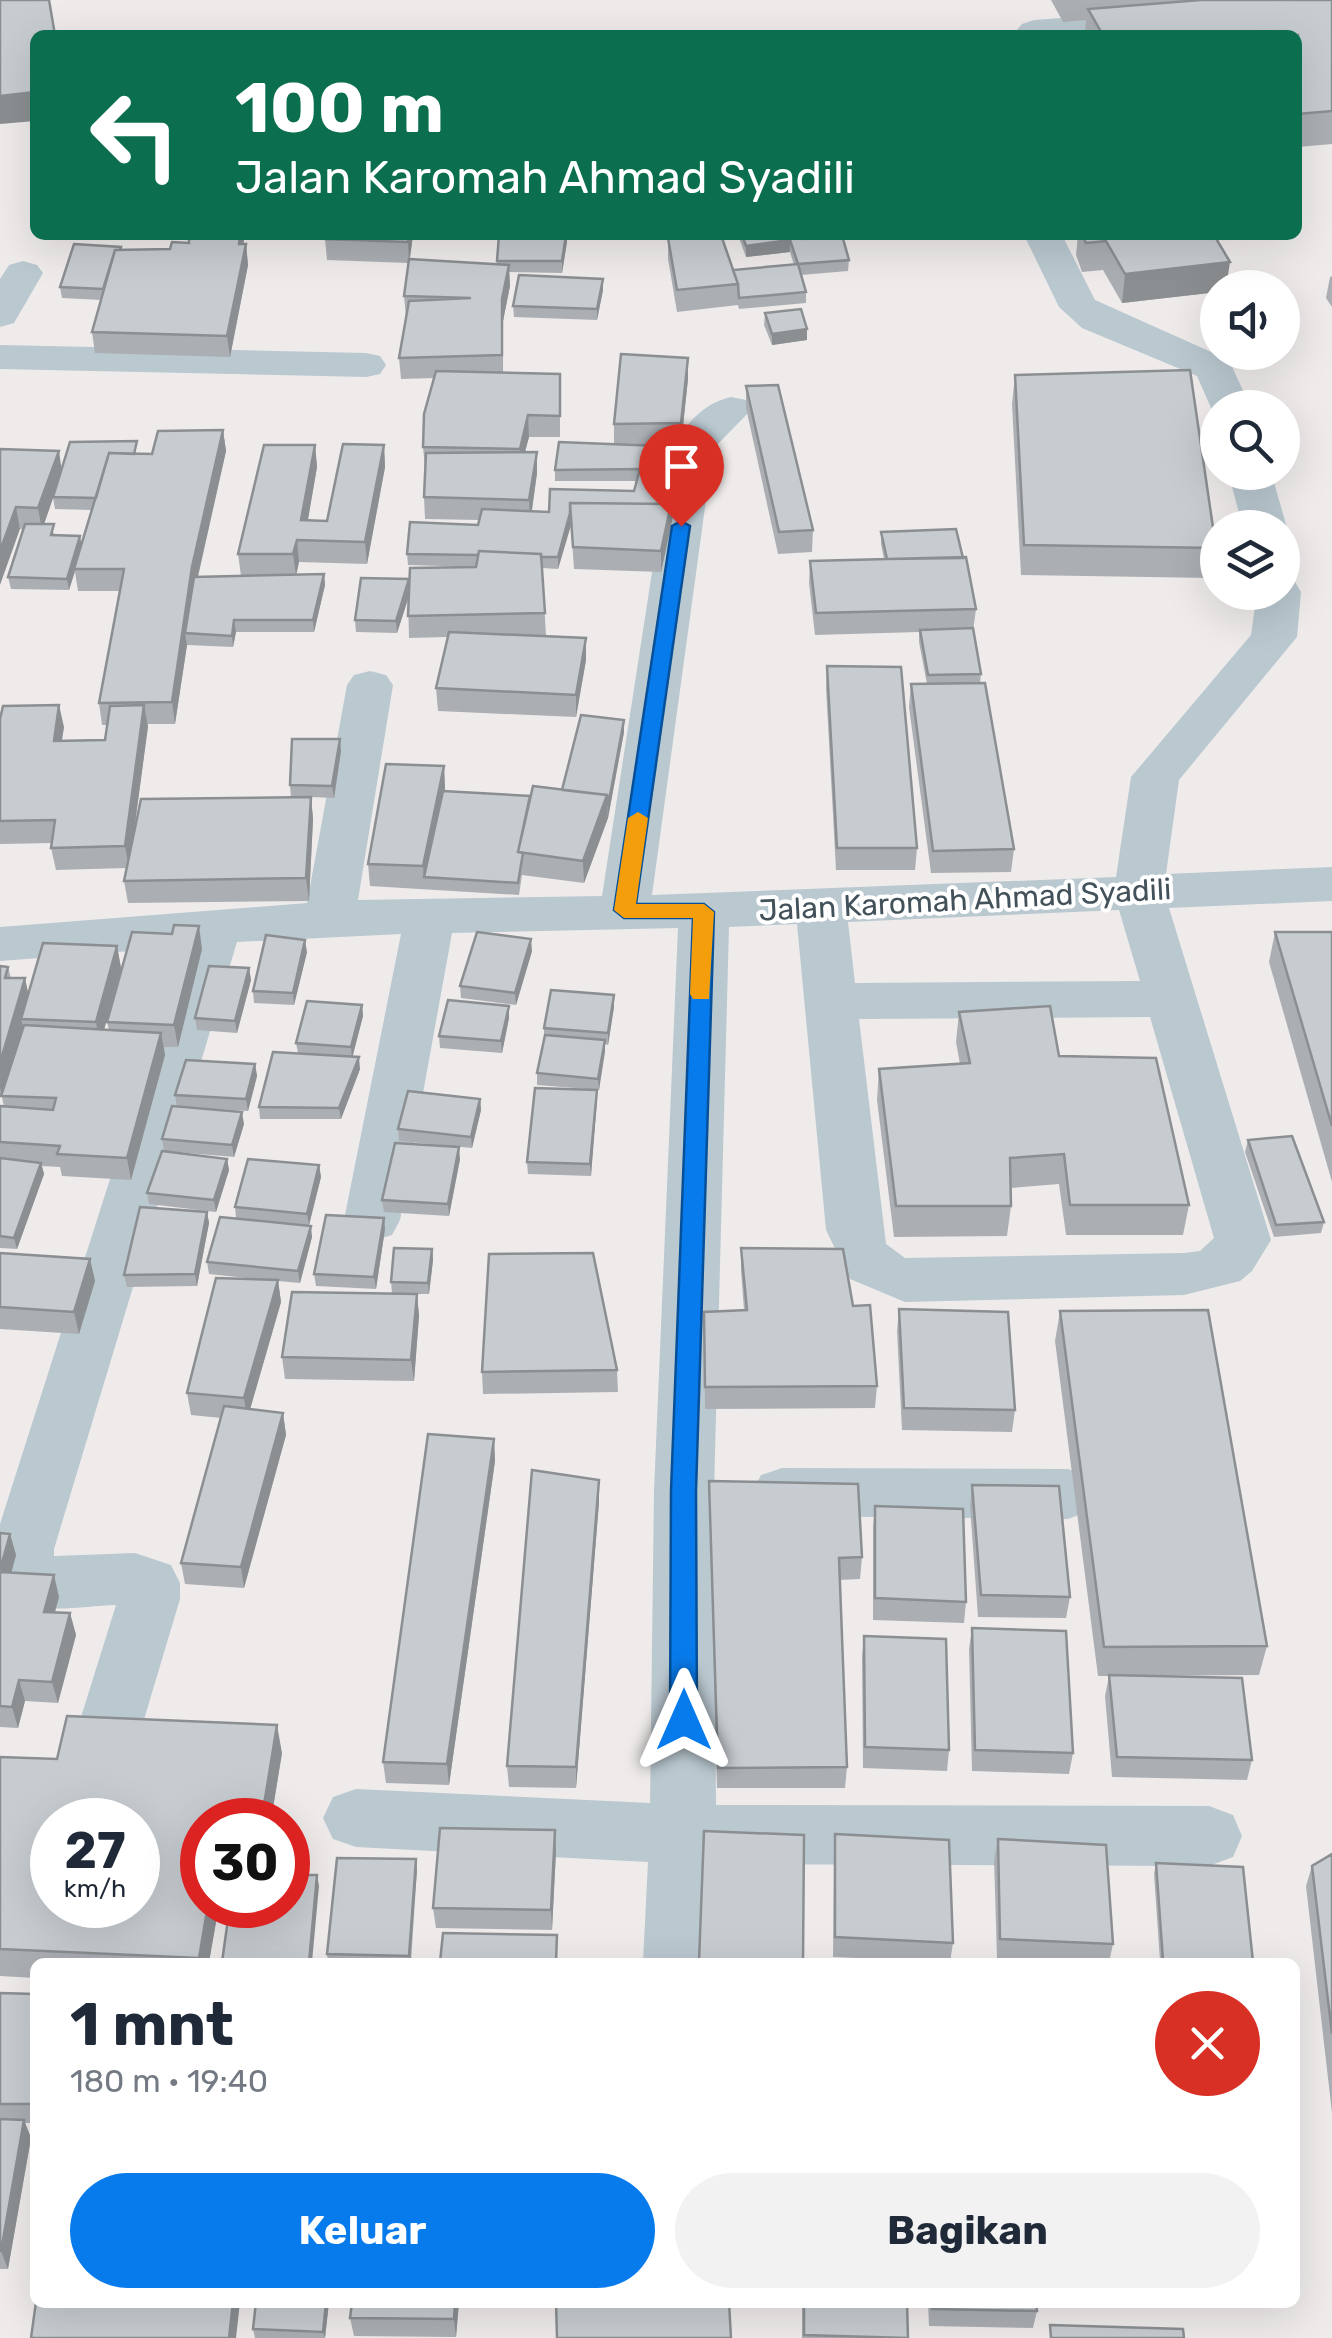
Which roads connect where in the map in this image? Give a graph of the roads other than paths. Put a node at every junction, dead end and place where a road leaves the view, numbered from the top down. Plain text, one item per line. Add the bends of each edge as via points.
1 (1193, 18) edge
2 (1030, 22) edge
3 (1046, 240) edge
4 (23, 273) dead end
5 (0, 315) edge
6 (0, 357) edge
7 (366, 366) dead end
8 (1223, 390) edge
9 (731, 409) dead end
10 (1278, 610) edge
11 (370, 685) dead end
12 (1332, 884) edge
13 (1139, 892) junction
14 (821, 906) junction
15 (624, 910) junction
16 (704, 912) junction
17 (430, 914) junction
18 (330, 918) junction
19 (216, 927) junction
20 (0, 944) edge
21 (1170, 999) junction
22 (834, 1001) junction
23 (372, 1220) edge
24 (684, 1491) junction
25 (1068, 1494) dead end
26 (108, 1733) edge
27 (356, 1818) dead end
28 (683, 1834) junction
29 (1209, 1836) dead end
30 (677, 1958) edge

1 - 2 street
3 - 8 street via 1079,307 1215,369
4 - 5 street
6 - 7 street
9 - 15 street via 692,449
10 - 13 street via 1274,637 1156,777
11 - 18 street
12 - 13 street, Jalan Karomah Ahmad Syadili
13 - 14 street, Jalan Karomah Ahmad Syadili
13 - 21 street
14 - 16 street, Jalan Karomah Ahmad Syadili
14 - 22 street
15 - 16 street, Jalan Karomah Ahmad Syadili
15 - 17 street, Jalan Karomah Ahmad Syadili
16 - 24 street
17 - 18 street, Jalan Karomah Ahmad Syadili
17 - 23 street
18 - 19 street, Jalan Karomah Ahmad Syadili
19 - 20 street, Jalan Karomah Ahmad Syadili
19 - 26 street via 23,1549 22,1570 33,1582 149,1583
21 - 22 street
21 - 22 street via 1243,1240 1234,1258 1197,1273 905,1280 884,1275 858,1248
24 - 25 street
24 - 28 street
27 - 28 street
28 - 29 street
28 - 30 street

